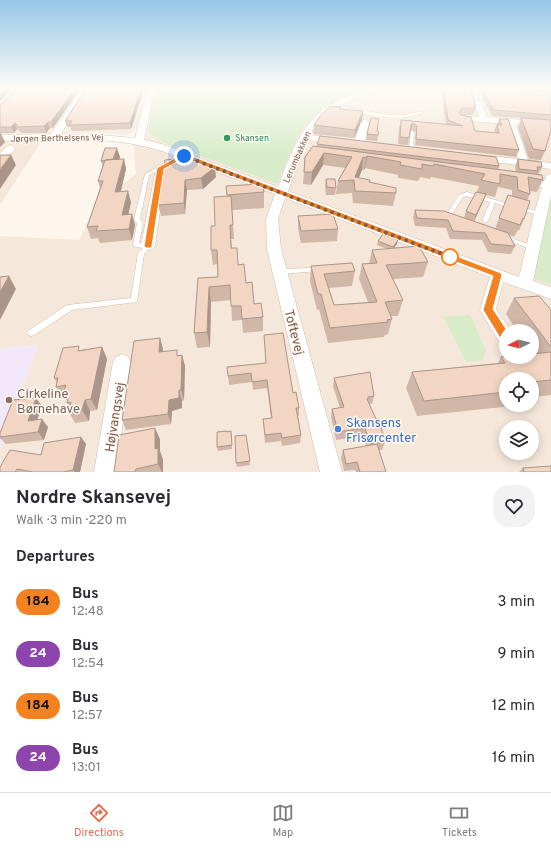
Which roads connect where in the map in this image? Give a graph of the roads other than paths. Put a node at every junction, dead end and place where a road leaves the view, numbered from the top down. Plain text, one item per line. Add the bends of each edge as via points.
1 (71, 111) edge
2 (146, 111) edge
3 (327, 111) edge
4 (356, 111) edge
5 (481, 111) edge
6 (422, 112) dead end
7 (463, 118) edge
8 (484, 120) junction
9 (365, 122) dead end
10 (511, 122) junction
11 (551, 125) edge
12 (412, 132) edge
13 (54, 137) junction
14 (304, 137) junction
15 (0, 138) edge
16 (138, 141) junction
17 (10, 148) dead end
18 (411, 150) edge
19 (184, 156) junction
20 (471, 157) edge
21 (0, 159) edge
22 (524, 163) junction
23 (551, 166) edge
24 (161, 168) junction
25 (513, 179) edge
26 (550, 181) edge
27 (282, 192) junction
28 (493, 200) junction
29 (540, 214) junction
30 (455, 220) edge
31 (485, 221) dead end
32 (498, 235) edge
33 (148, 246) junction
34 (534, 248) junction
35 (324, 269) edge
36 (279, 272) junction
37 (498, 275) junction
38 (525, 285) junction
39 (550, 294) edge
40 (499, 327) edge
41 (31, 333) dead end
42 (122, 362) dead end
43 (105, 472) edge
44 (331, 472) edge

1 - 13 street
2 - 16 street
3 - 14 street, Lerumbakken
4 - 6 lane via 400,116
5 - 8 street
7 - 8 street
8 - 10 street
9 - 14 street via 355,143
10 - 11 street
10 - 22 street
12 - 18 lane
13 - 15 street, Jørgen Berthelsens Vej
13 - 16 street, Jørgen Berthelsens Vej via 92,136
14 - 27 street, Lerumbakken via 301,152
16 - 19 street, Jørgen Berthelsens Vej
17 - 21 street
19 - 24 street
19 - 27 street, Jørgen Berthelsens Vej
20 - 22 street
22 - 23 street
24 - 33 street
24 - 33 lane via 147,174 136,219 140,223 136,245
25 - 26 street
26 - 29 street
27 - 36 street, Toftevej via 272,219
27 - 37 street, Jørgen Berthelsens Vej
28 - 29 lane
28 - 30 lane via 467,194 461,196 448,217
28 - 31 lane
29 - 34 street
32 - 34 lane
33 - 41 lane via 142,253 134,300 70,307
34 - 38 street
35 - 36 lane
36 - 44 street, Toftevej
37 - 38 street, Jørgen Berthelsens Vej
37 - 40 street via 488,310
38 - 39 street, Jørgen Berthelsens Vej
42 - 43 street, Højvangsvej

